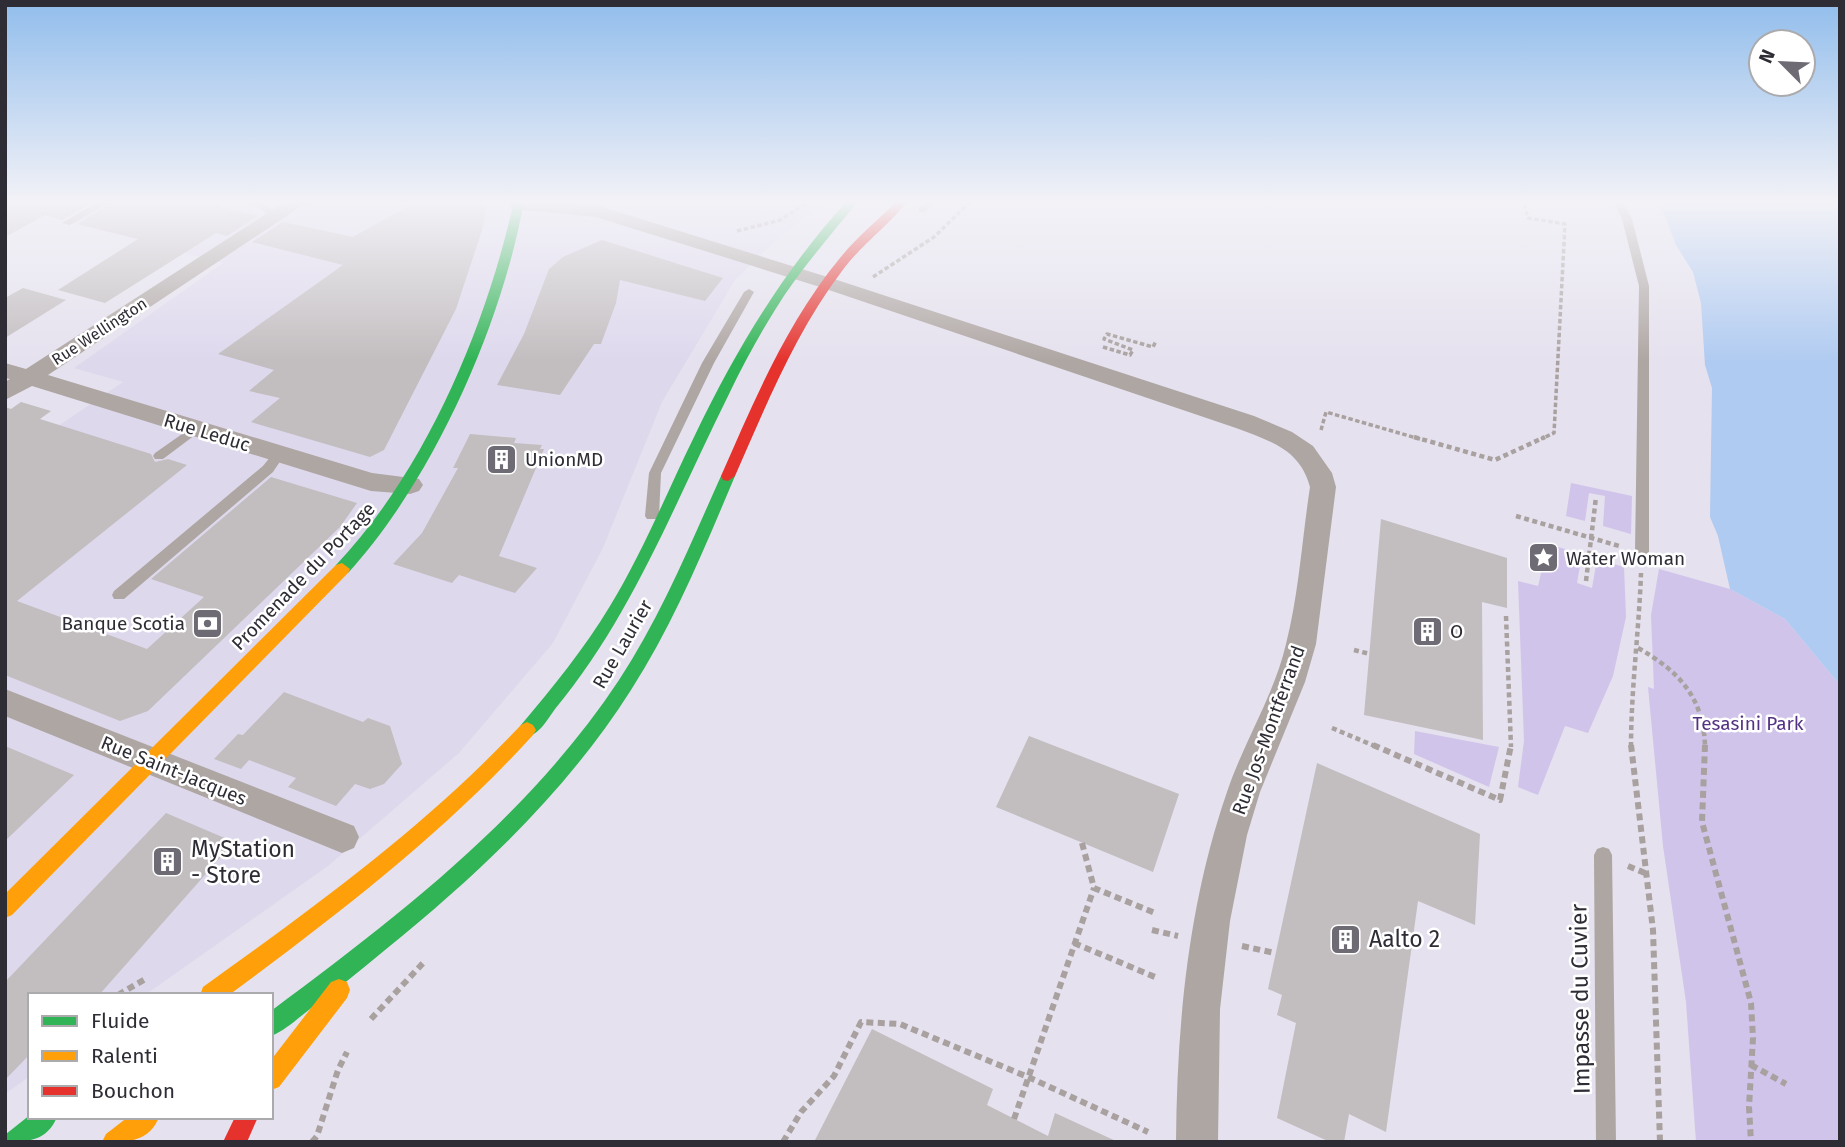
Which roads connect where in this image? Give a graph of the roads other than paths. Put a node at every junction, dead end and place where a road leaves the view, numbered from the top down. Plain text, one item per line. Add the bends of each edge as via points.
1 (216, 255) edge
2 (508, 255) edge
3 (736, 255) edge
4 (807, 255) edge
5 (850, 255) edge
6 (1636, 255) edge
7 (792, 272) junction
8 (827, 283) junction
9 (749, 292) dead end
10 (5, 370) edge
11 (30, 377) junction
12 (5, 393) edge
13 (195, 429) junction
14 (279, 454) junction
15 (159, 456) dead end
16 (410, 485) junction
17 (650, 542) junction
18 (1642, 552) road end
19 (119, 595) dead end
20 (5, 702) edge
21 (151, 760) junction
22 (342, 836) dead end
23 (1604, 855) dead end
24 (5, 908) edge
25 (372, 947) junction
26 (214, 993) edge
27 (273, 1023) edge
28 (273, 1076) edge
29 (43, 1119) edge
30 (145, 1119) edge
31 (246, 1119) edge
32 (14, 1142) edge
33 (114, 1142) edge
34 (235, 1142) edge
35 (1197, 1142) edge
36 (1606, 1142) edge

1 - 11 street, Rue Wellington
2 - 16 main road, Promenade du Portage via 478,340
3 - 7 street, Rue Jos-Montferrand
4 - 7 main road, Rue Laurier
5 - 8 main road, Rue Laurier
6 - 18 lane via 1644,286
7 - 8 street, Rue Jos-Montferrand
7 - 17 main road, Rue Laurier via 747,347
8 - 25 main road, Rue Laurier via 755,416 655,633 586,742 536,801
8 - 35 street, Rue Jos-Montferrand via 1205,408 1291,441 1313,458 1321,472 1323,487 1301,646 1243,790 1210,929 1198,1016
9 - 17 lane via 708,363 655,473
10 - 11 street, Rue Leduc
11 - 12 street, Rue Wellington
11 - 13 street, Rue Leduc
13 - 14 street, Rue Leduc
13 - 15 lane
14 - 16 street, Rue Leduc via 371,482
14 - 19 lane via 268,470
16 - 21 main road, Promenade du Portage via 361,550
17 - 26 main road, Rue Laurier via 623,598 581,663 496,763 376,870
20 - 21 street, Rue Saint-Jacques
21 - 22 street, Rue Saint-Jacques
21 - 24 main road, Promenade du Portage
23 - 36 lane, Impasse du Cuvier
25 - 27 main road, Rue Laurier
25 - 28 main road
29 - 32 main road
30 - 33 main road
31 - 34 main road

